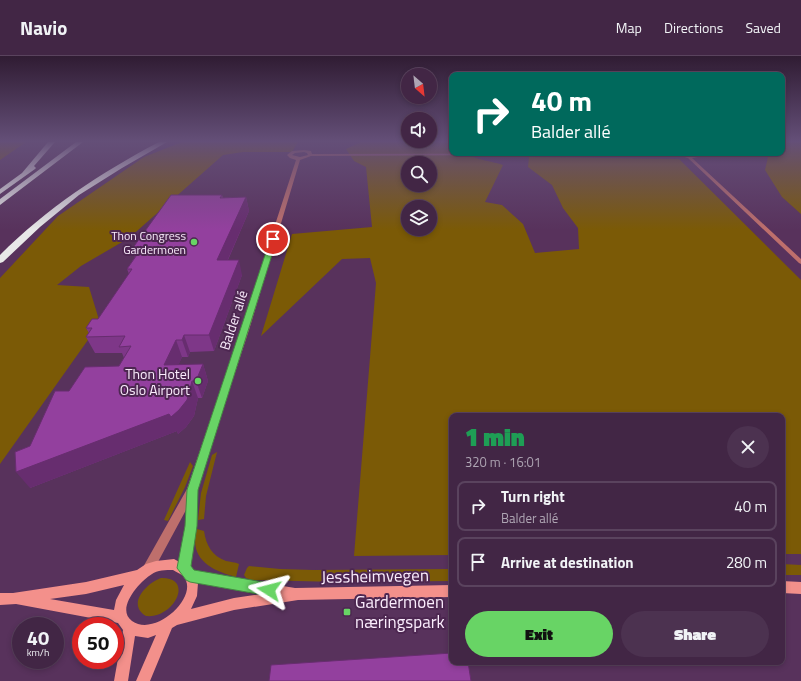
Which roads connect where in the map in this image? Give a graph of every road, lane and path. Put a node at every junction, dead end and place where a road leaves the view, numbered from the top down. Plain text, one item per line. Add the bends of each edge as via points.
1 (25, 171) edge
2 (29, 171) edge
3 (42, 171) edge
4 (110, 171) edge
5 (294, 171) edge
6 (704, 171) edge
7 (18, 179) junction
8 (0, 192) edge
9 (0, 203) edge
10 (0, 260) edge
11 (801, 262) edge
12 (192, 490) junction
13 (187, 572) junction
14 (143, 573) junction
15 (785, 587) edge
16 (801, 588) edge
17 (449, 591) edge
18 (298, 594) junction
19 (0, 599) edge
20 (13, 599) junction
21 (116, 617) edge
22 (122, 617) edge
23 (124, 620) edge
24 (172, 622) junction
25 (130, 628) junction
26 (121, 681) edge
27 (142, 681) edge

1 - 7 highway
2 - 7 highway
3 - 9 highway
4 - 10 highway via 30,230
5 - 12 street, Balder allé
6 - 11 street
7 - 8 highway
12 - 13 street, Balder allé
12 - 14 street, Balder allé
13 - 14 main road via 174,564 161,565
13 - 18 main road, Jessheimvegen
13 - 24 main road via 193,583 191,597 184,610
14 - 20 main road via 86,588
14 - 22 main road via 125,592 120,610
15 - 16 main road
17 - 18 main road, Jessheimvegen
18 - 24 main road, Jessheimvegen via 234,604
19 - 20 main road
20 - 21 main road
23 - 25 main road
24 - 25 main road via 147,632
24 - 27 main road
25 - 26 main road

